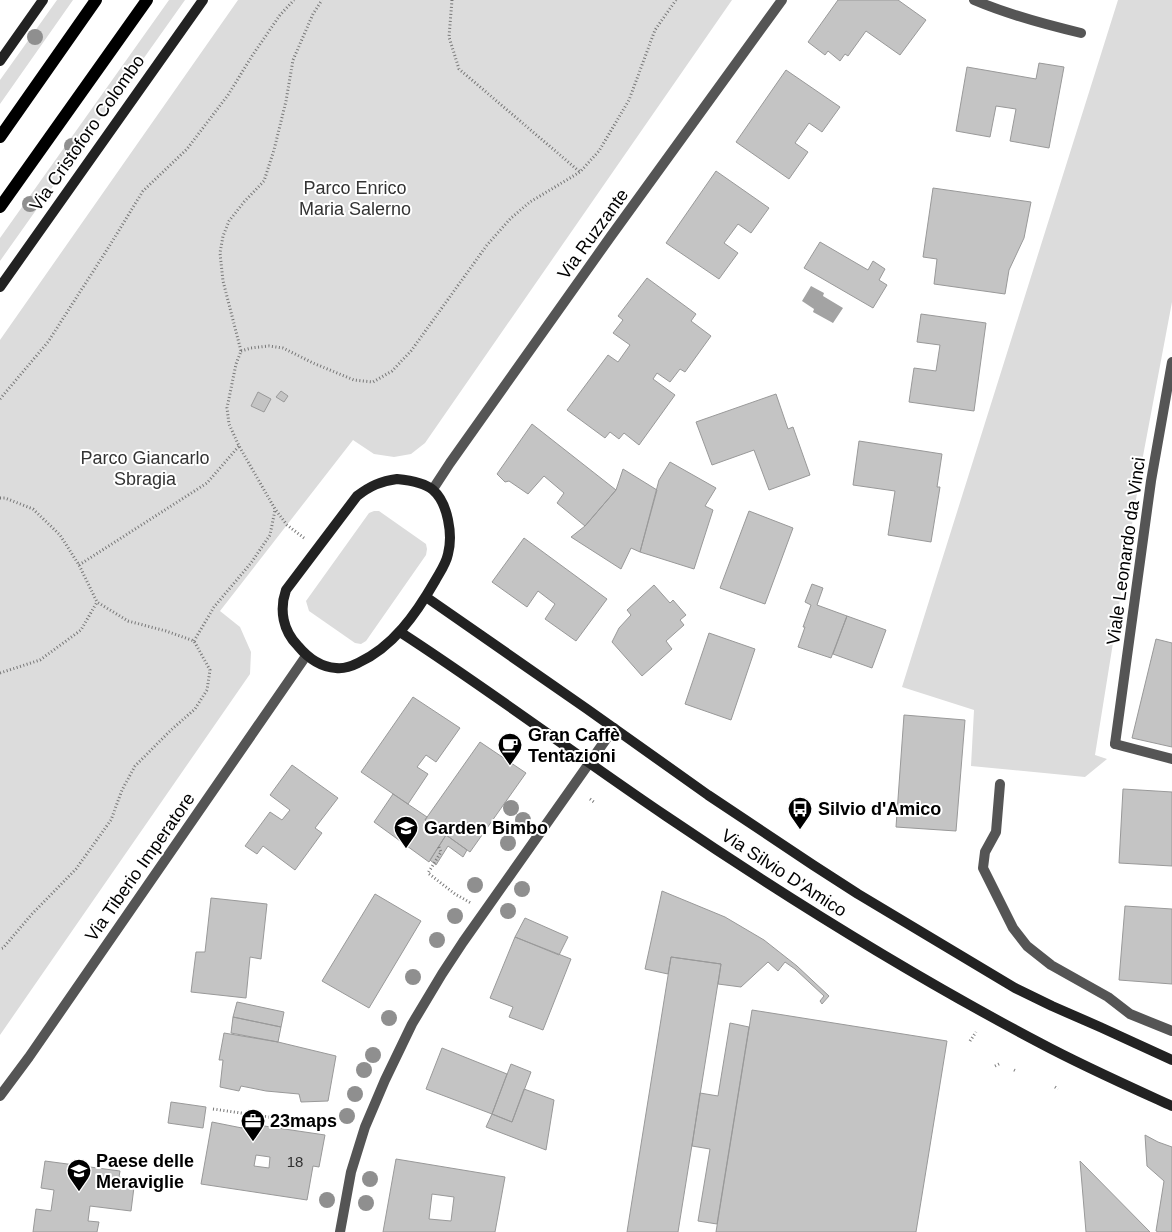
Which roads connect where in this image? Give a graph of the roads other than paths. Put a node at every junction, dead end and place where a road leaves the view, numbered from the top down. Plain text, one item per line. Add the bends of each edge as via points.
1 (43, 0) edge
2 (96, 0) edge
3 (148, 0) edge
4 (203, 0) edge
5 (782, 0) edge
6 (974, 0) edge
7 (1081, 33) dead end
8 (0, 61) edge
9 (0, 137) edge
10 (0, 208) edge
11 (0, 287) edge
12 (1172, 362) edge
13 (433, 489) junction
14 (426, 597) junction
15 (400, 632) junction
16 (306, 656) junction
17 (614, 728) junction
18 (1172, 759) edge
19 (590, 764) junction
20 (1000, 784) dead end
21 (1172, 1031) edge
22 (1172, 1060) edge
23 (0, 1096) edge
24 (1172, 1106) edge
25 (340, 1232) edge

1 - 8 street
2 - 9 main road
3 - 10 main road, Via Cristoforo Colombo
4 - 11 street, Via Cristoforo Colombo
5 - 13 street, Via Ruzzante
6 - 7 street via 1023,19
12 - 18 street, Viale Leonardo da Vinci via 1151,481 1115,744
13 - 14 street via 445,510 451,542 445,563
13 - 16 street via 397,479 372,486 357,496 317,548 283,599 287,632
14 - 15 street
14 - 17 street, Via Silvio D'Amico
15 - 16 street via 383,649 351,667 328,667
15 - 19 street, Via Silvio D'Amico
16 - 23 street, Via Tiberio Imperatore
17 - 19 street
17 - 22 street, Via Silvio D'Amico via 813,865 1005,982
19 - 24 street, Via Silvio D'Amico via 667,817 898,964 1042,1044
19 - 25 street via 463,942 412,1024 365,1127 350,1172
20 - 21 street via 996,832 984,852 983,868 1014,928 1028,946 1051,965 1108,997 1130,1014

